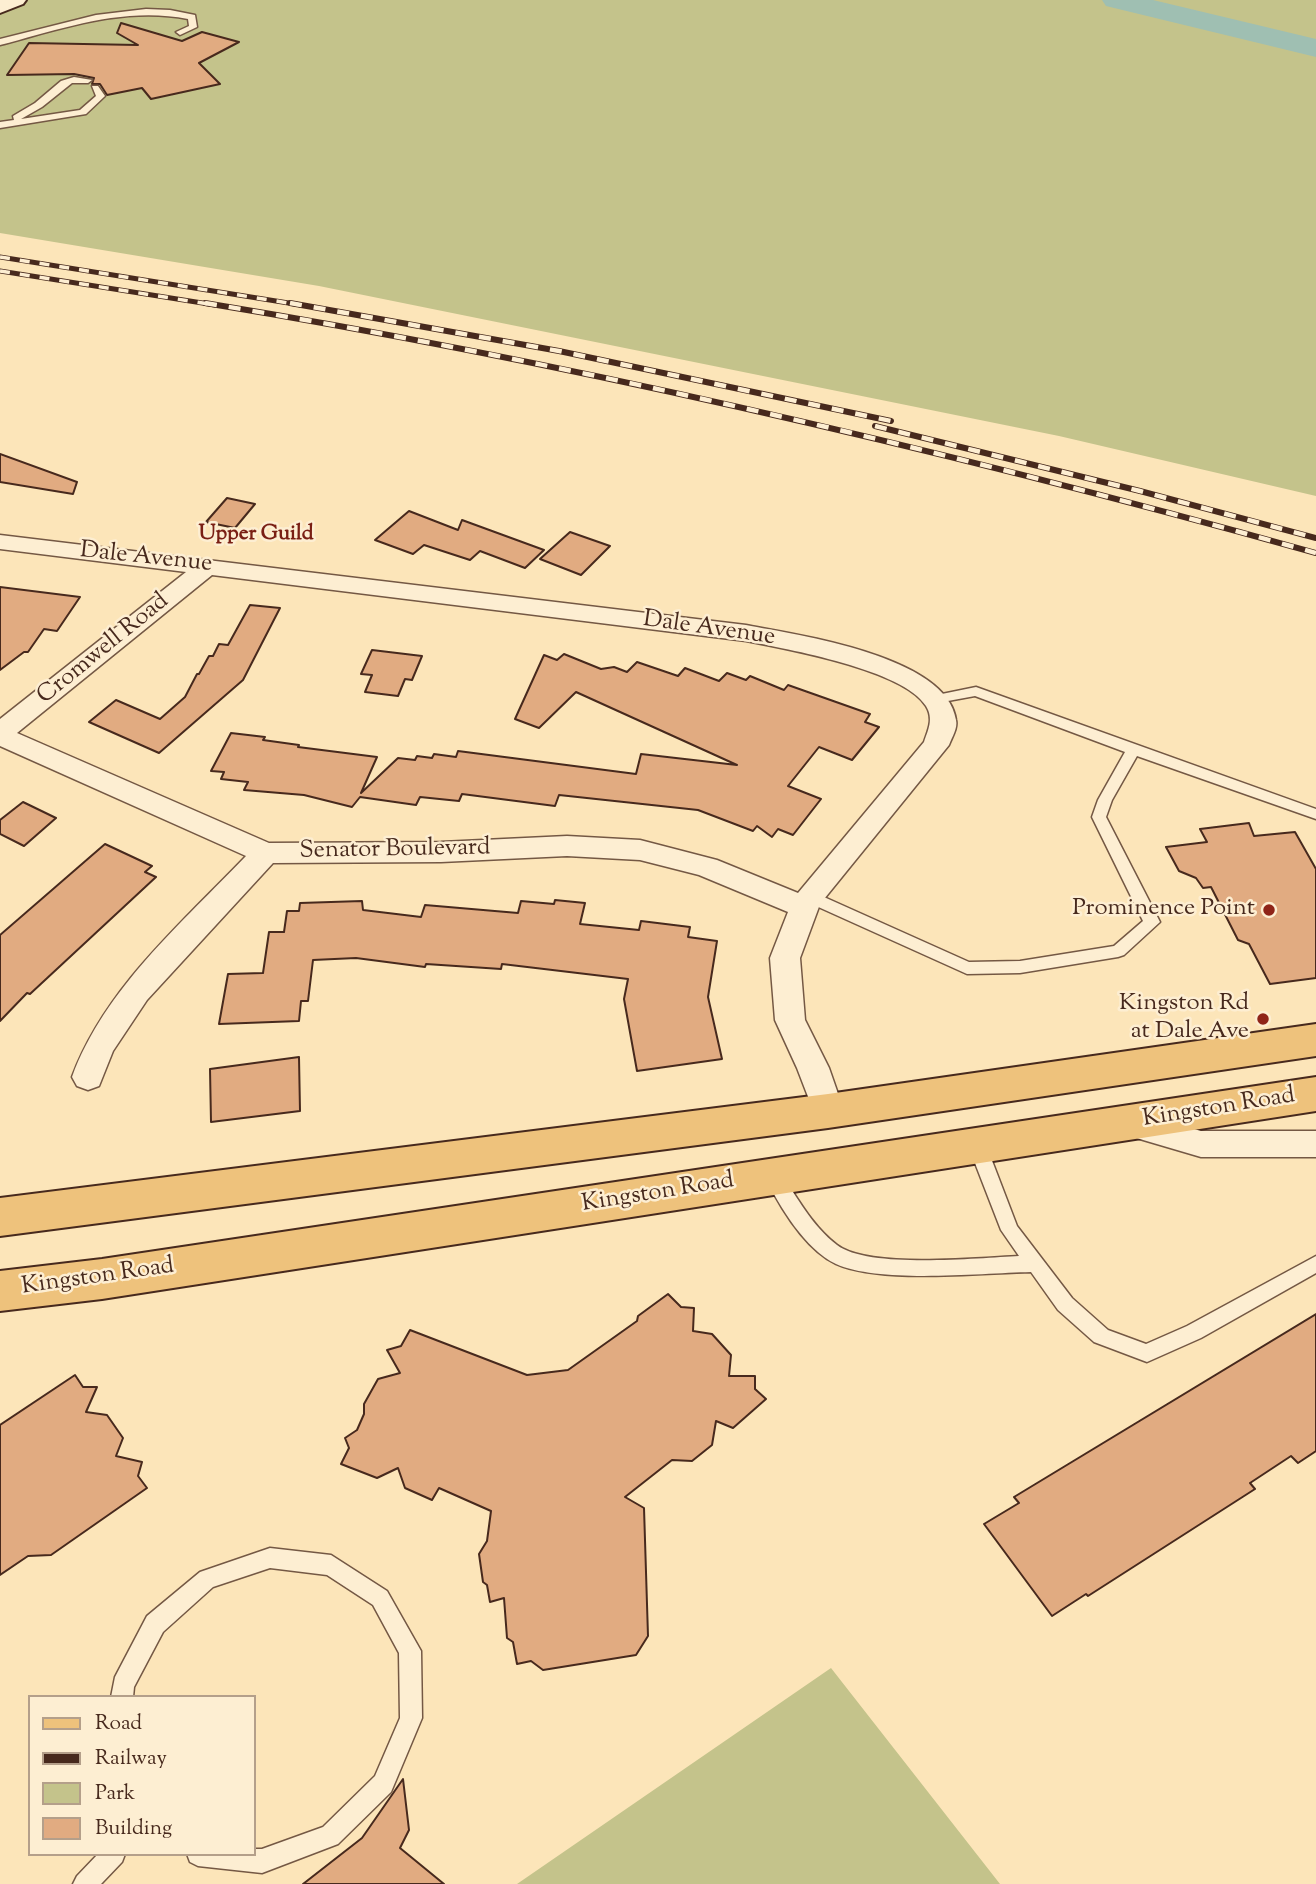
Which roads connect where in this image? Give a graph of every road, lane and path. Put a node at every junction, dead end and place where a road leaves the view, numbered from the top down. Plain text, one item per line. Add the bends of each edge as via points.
1 (16, 0) edge
2 (0, 7) edge
3 (180, 32) dead end
4 (0, 42) edge
5 (4, 124) edge
6 (0, 542) edge
7 (208, 566) junction
8 (937, 699) junction
9 (0, 734) edge
10 (1133, 750) junction
11 (1316, 814) edge
12 (265, 853) junction
13 (807, 902) junction
14 (1316, 1040) edge
15 (88, 1077) dead end
16 (1316, 1094) edge
17 (828, 1111) junction
18 (1127, 1123) junction
19 (1316, 1143) edge
20 (977, 1145) junction
21 (774, 1177) junction
22 (0, 1217) edge
23 (1035, 1264) junction
24 (1316, 1265) edge
25 (0, 1291) edge
26 (122, 1695) edge
27 (112, 1856) edge
28 (216, 1856) edge
29 (85, 1884) edge

1 - 2 street
3 - 4 lane via 193,27 192,17 143,13 92,19
5 - 5 lane via 83,111 101,96 79,78 62,82 44,102
6 - 7 street, Dale Avenue
7 - 8 street, Dale Avenue via 746,633 822,649 901,675
7 - 9 street, Cromwell Road
8 - 10 lane via 976,691
8 - 13 street via 944,723 936,745
9 - 12 street, Senator Boulevard
10 - 11 lane
10 - 13 lane via 1099,817 1152,922 1118,951 1020,967 967,968
12 - 13 street, Senator Boulevard via 441,852 567,845 640,850 707,867
12 - 15 street via 136,992 99,1047
13 - 17 street via 785,958 790,1020
14 - 17 main road
16 - 18 main road, Kingston Road
17 - 22 main road
18 - 19 street via 1200,1144
18 - 20 main road, Kingston Road
20 - 21 main road, Kingston Road
20 - 23 lane via 1010,1230
21 - 23 lane via 810,1230 843,1259 871,1266
21 - 25 main road, Kingston Road
23 - 24 lane via 1065,1304 1101,1336 1147,1353
26 - 28 lane via 122,1685 155,1624 207,1579 270,1558 331,1565 380,1598 410,1651 411,1718 383,1784 330,1836 262,1861
27 - 29 lane

